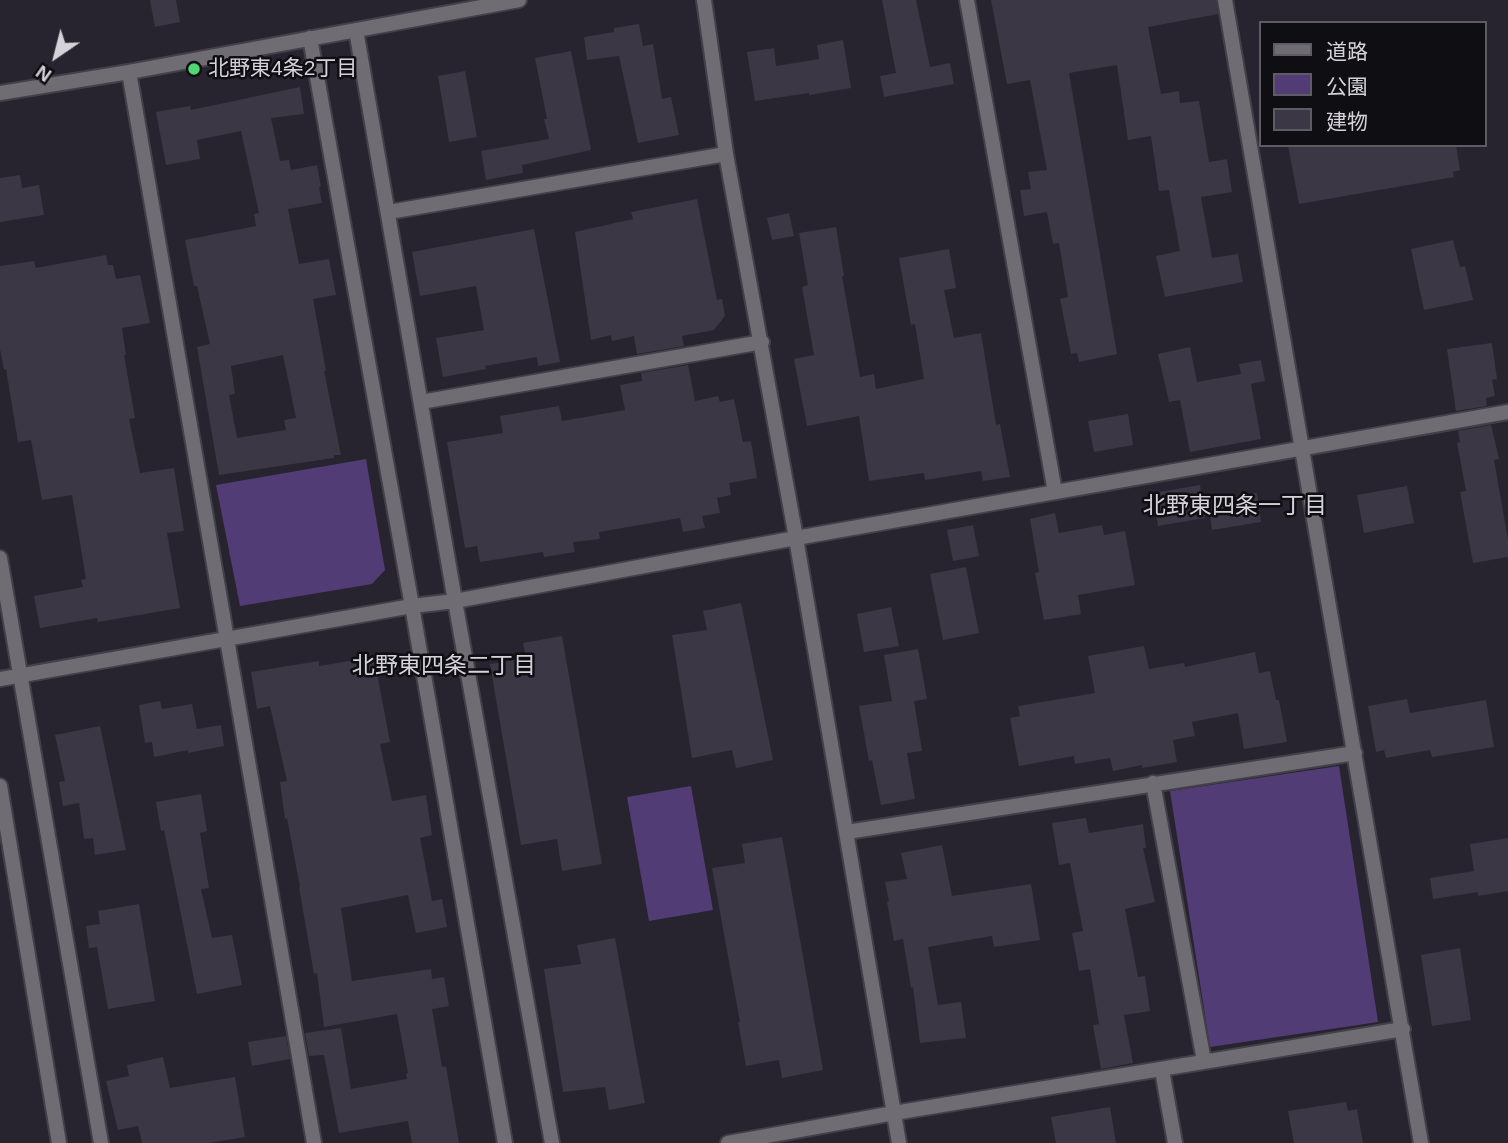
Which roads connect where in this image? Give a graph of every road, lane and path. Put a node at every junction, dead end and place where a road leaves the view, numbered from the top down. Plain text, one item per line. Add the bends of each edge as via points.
1 (519, 0) edge
2 (704, 0) edge
3 (967, 0) edge
4 (1225, 0) edge
5 (483, 3) edge
6 (356, 30) junction
7 (310, 38) junction
8 (129, 72) junction
9 (0, 93) edge
10 (726, 154) junction
11 (389, 212) junction
12 (762, 342) junction
13 (421, 402) junction
14 (1508, 412) edge
15 (1301, 449) junction
16 (1055, 492) junction
17 (796, 538) junction
18 (0, 558) edge
19 (455, 601) junction
20 (412, 606) junction
21 (226, 639) junction
22 (21, 675) junction
23 (0, 679) edge
24 (1355, 753) junction
25 (1153, 783) junction
26 (0, 786) edge
27 (846, 832) junction
28 (1403, 1029) junction
29 (1204, 1061) junction
30 (1162, 1070) junction
31 (894, 1113) junction
32 (59, 1143) edge
33 (101, 1143) edge
34 (314, 1143) edge
35 (505, 1143) edge
36 (552, 1143) edge
37 (727, 1143) edge
38 (899, 1143) edge
39 (1175, 1143) edge
40 (1422, 1143) edge

1 - 5 street
2 - 10 street
3 - 16 street
4 - 15 street
5 - 6 street
6 - 7 street
6 - 11 street
7 - 8 street
7 - 20 street
8 - 9 street
8 - 21 street
10 - 11 street
10 - 12 street
11 - 13 street
12 - 13 street
12 - 17 street
13 - 19 street
14 - 15 street
15 - 16 street
15 - 24 street
16 - 17 street
17 - 19 street
17 - 27 street
18 - 22 street
19 - 20 street
19 - 36 street
20 - 21 street
20 - 35 street
21 - 22 street
21 - 34 street
22 - 23 street
22 - 33 street
24 - 25 street
24 - 28 street
25 - 27 street
25 - 29 street
26 - 32 street
27 - 31 street
28 - 29 street
28 - 40 street
29 - 30 street
30 - 31 street
30 - 39 street
31 - 37 street
31 - 38 street

